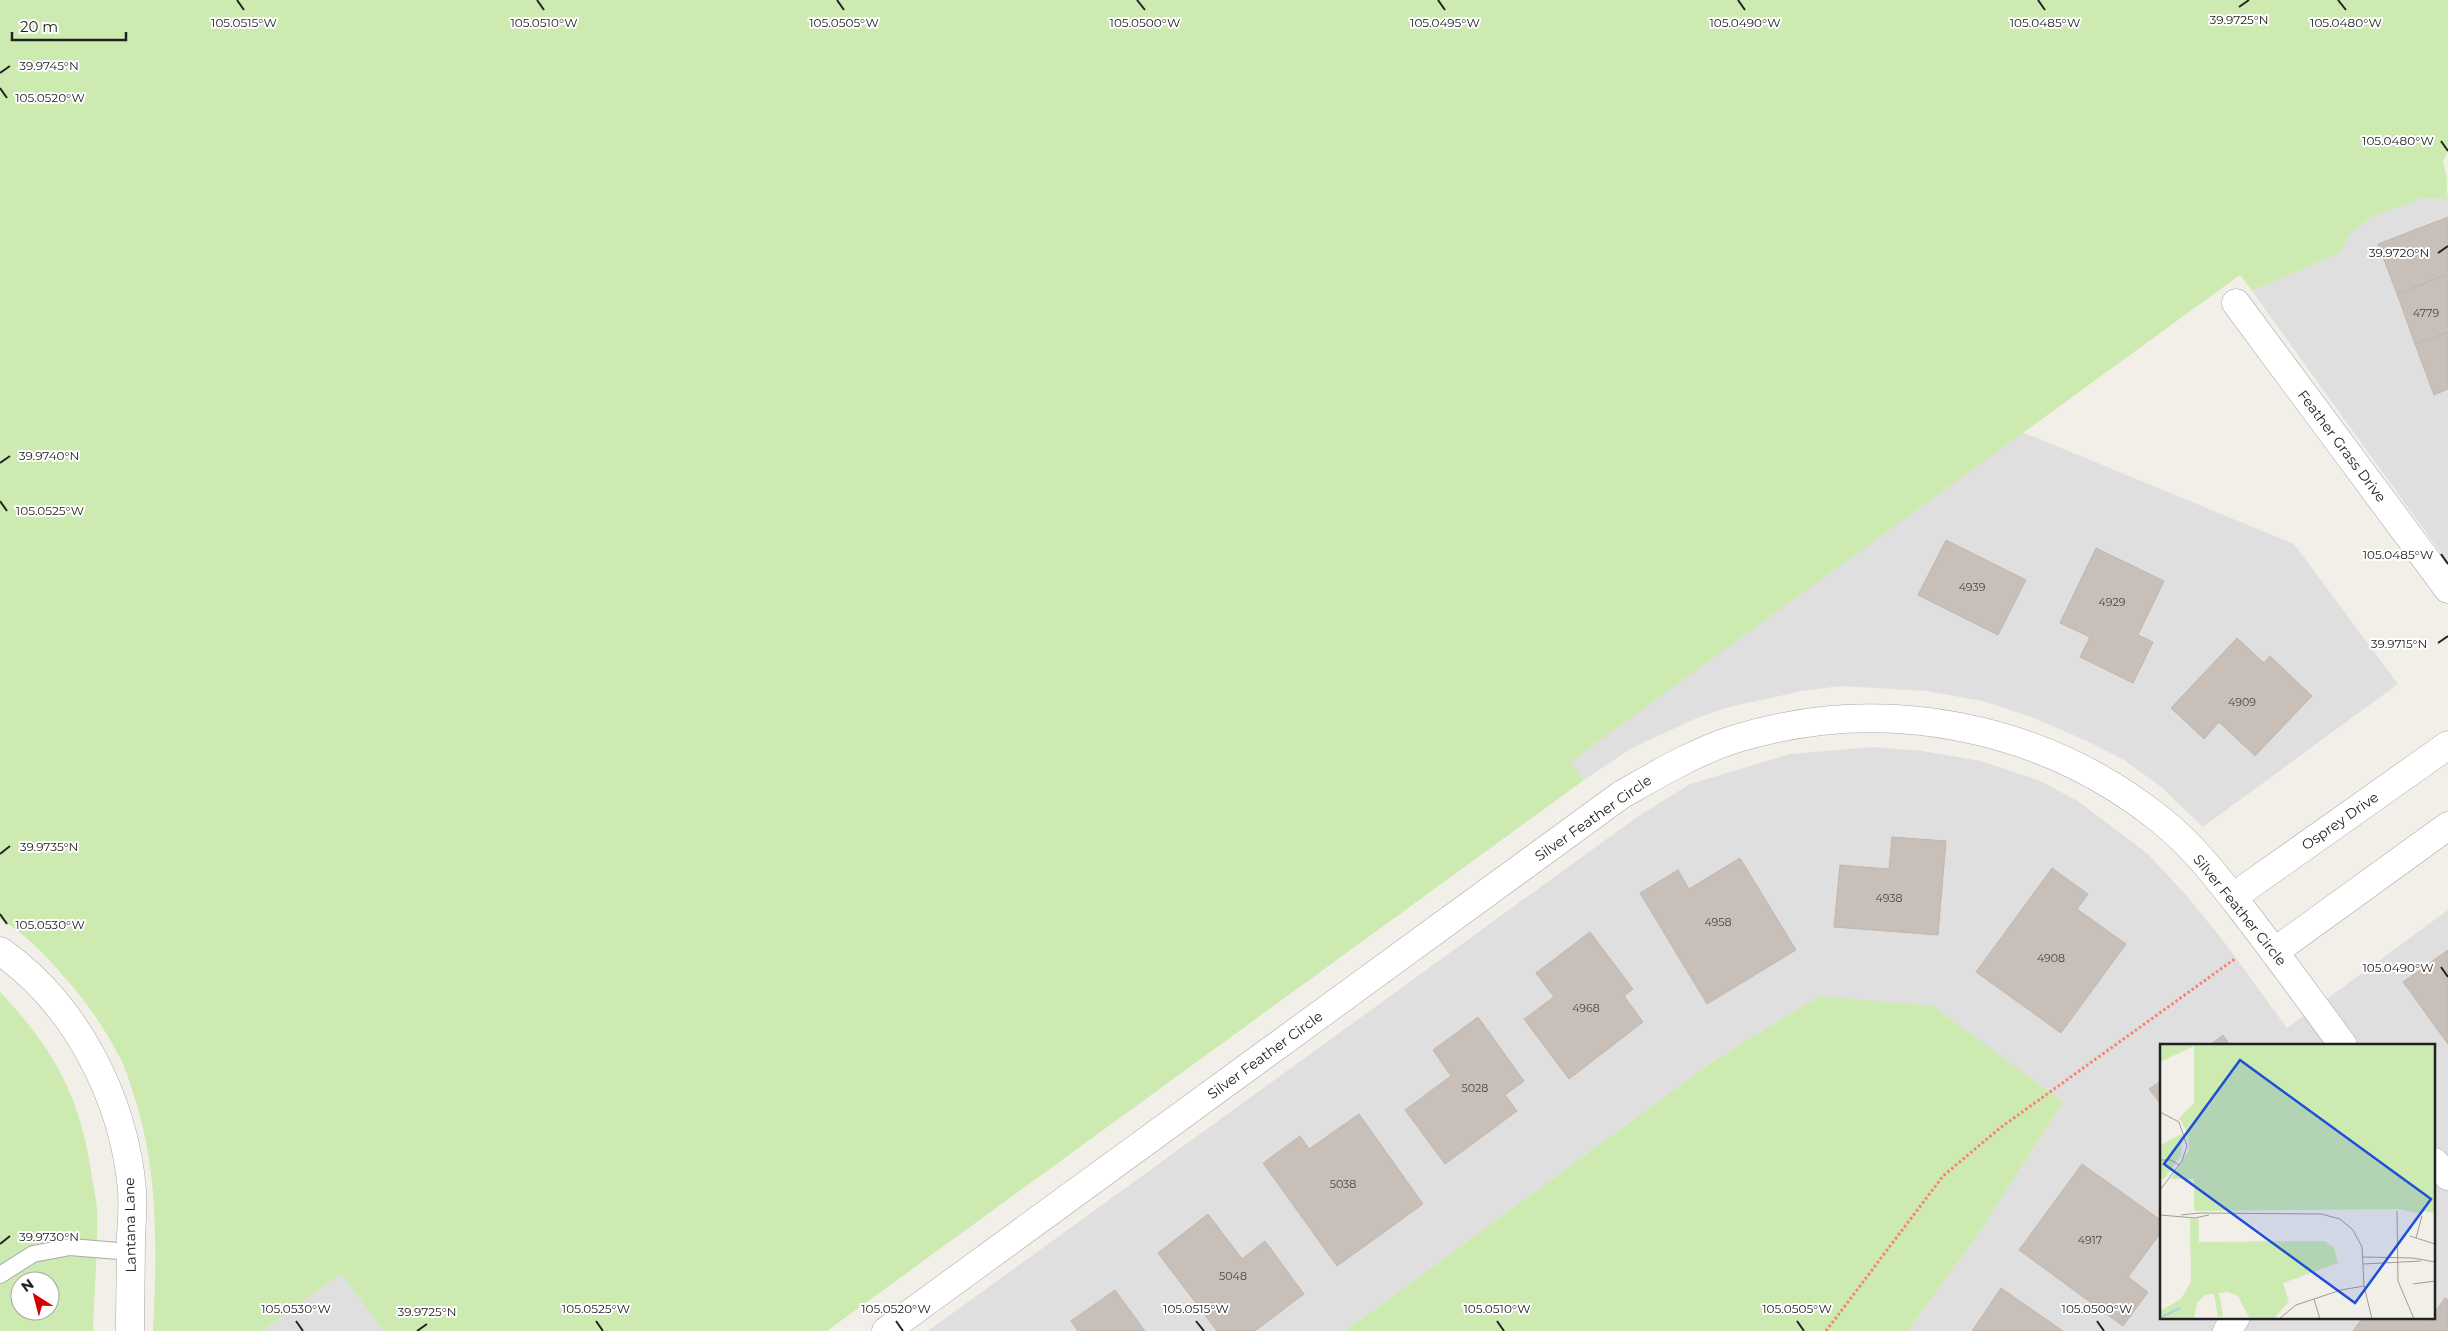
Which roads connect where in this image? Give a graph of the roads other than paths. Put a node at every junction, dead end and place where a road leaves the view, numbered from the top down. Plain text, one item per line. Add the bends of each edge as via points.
1 (2236, 303) dead end
2 (2448, 589) edge
3 (2448, 744) edge
4 (2448, 826) edge
5 (2233, 897) junction
6 (2269, 945) junction
7 (0, 951) edge
8 (2342, 1044) edge
9 (2436, 1164) edge
10 (2448, 1176) edge
11 (131, 1252) junction
12 (0, 1274) edge
13 (2235, 1318) edge
14 (130, 1331) edge
15 (886, 1331) edge
16 (2227, 1331) edge

1 - 2 street, Feather Grass Drive
3 - 5 street, Osprey Drive
4 - 6 street
5 - 6 street, Silver Feather Circle
5 - 15 street, Silver Feather Circle via 2208,866 2163,822 2112,785 2049,752 1982,730 1920,720 1865,718 1802,723 1734,740 1676,763 1621,795
6 - 8 street, Silver Feather Circle
7 - 11 street, Lantana Lane via 51,998 82,1039 106,1085 122,1134 132,1191
9 - 10 street
11 - 12 lane via 70,1247 33,1254
11 - 14 street, Lantana Lane
13 - 16 street

